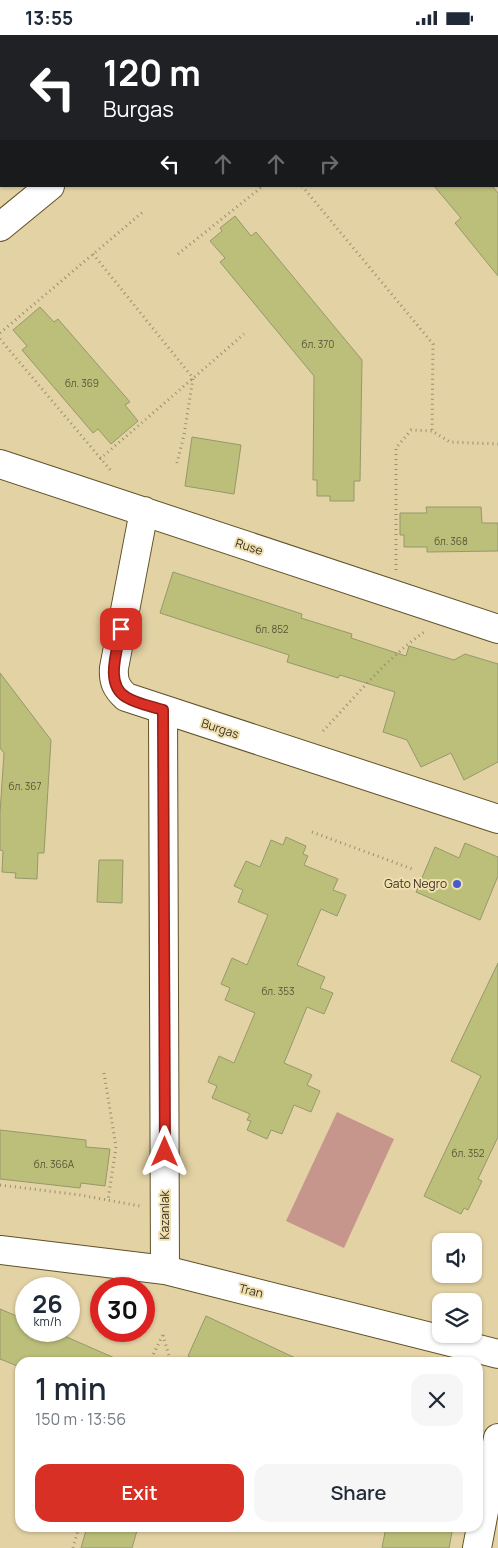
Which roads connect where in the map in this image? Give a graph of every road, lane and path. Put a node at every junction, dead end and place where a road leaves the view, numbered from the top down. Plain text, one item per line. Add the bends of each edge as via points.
1 (49, 187) edge
2 (262, 187) edge
3 (303, 187) edge
4 (144, 211) dead end
5 (0, 227) edge
6 (93, 254) junction
7 (178, 254) dead end
8 (0, 333) edge
9 (244, 334) dead end
10 (0, 339) edge
11 (193, 378) junction
12 (432, 431) junction
13 (498, 444) edge
14 (100, 459) junction
15 (177, 463) dead end
16 (0, 464) edge
17 (112, 473) dead end
18 (144, 511) junction
19 (396, 595) junction
20 (450, 613) junction
21 (498, 629) edge
22 (163, 710) junction
23 (323, 731) dead end
24 (498, 819) edge
25 (312, 831) dead end
26 (415, 870) dead end
27 (104, 1073) dead end
28 (0, 1185) edge
29 (108, 1200) junction
30 (165, 1210) junction
31 (0, 1251) edge
32 (166, 1270) junction
33 (498, 1354) edge
34 (152, 1357) edge
35 (169, 1357) edge
36 (498, 1438) edge
37 (483, 1517) edge
38 (78, 1532) edge
39 (480, 1532) edge
40 (73, 1548) edge
41 (477, 1548) edge

1 - 5 street
2 - 7 path
3 - 12 path via 434,344
4 - 6 path
6 - 8 path
6 - 11 path
9 - 11 path
10 - 14 path
11 - 14 path
11 - 15 path
12 - 13 path via 450,442
12 - 19 path via 411,431 396,448
14 - 17 path
16 - 18 street, Ruse
18 - 19 street, Ruse
18 - 22 street, Burgas via 114,679 118,690 126,697
19 - 20 street, Ruse
20 - 21 street, Ruse
20 - 23 path via 409,643
22 - 24 street, Burgas
22 - 30 street, Kazanlak
25 - 26 path
27 - 29 path via 116,1147
28 - 29 path
29 - 30 path
30 - 32 street, Kazanlak
31 - 32 street, Tran
32 - 33 street, Tran
34 - 35 path via 163,1335
36 - 37 street
38 - 40 path
39 - 41 street

